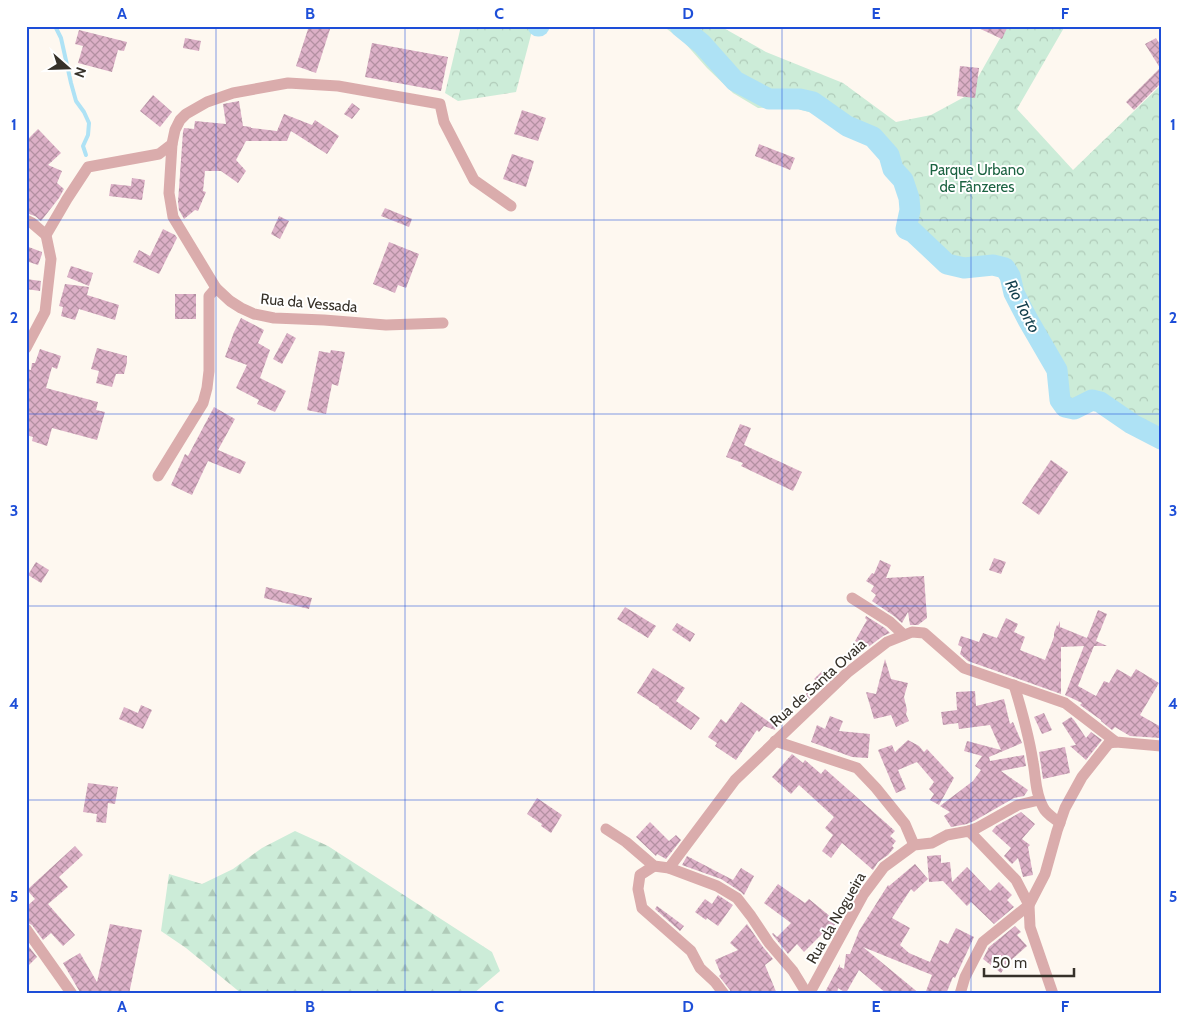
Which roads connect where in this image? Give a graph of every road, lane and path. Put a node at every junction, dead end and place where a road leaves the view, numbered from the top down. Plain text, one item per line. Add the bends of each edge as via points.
1 (172, 144) junction
2 (511, 206) dead end
3 (26, 220) edge
4 (46, 235) junction
5 (216, 288) junction
6 (443, 324) dead end
7 (26, 348) edge
8 (158, 476) dead end
9 (852, 598) dead end
10 (904, 635) junction
11 (1014, 686) junction
12 (775, 742) junction
13 (1116, 742) junction
14 (1161, 746) edge
15 (1039, 800) junction
16 (1060, 822) junction
17 (606, 829) dead end
18 (969, 831) junction
19 (914, 845) junction
20 (654, 866) junction
21 (669, 868) junction
22 (1029, 905) junction
23 (26, 929) edge
24 (72, 994) edge
25 (724, 994) edge
26 (808, 994) edge
27 (960, 994) edge
28 (1053, 994) edge

1 - 2 street, Rua da Vessada via 180,120 207,102 233,93 288,83 338,86 440,104 444,122 474,180
1 - 4 street via 160,154 88,167
1 - 5 street, Rua da Vessada via 169,193 173,217
3 - 4 street
4 - 7 street via 51,259 45,312
5 - 6 street, Rua da Vessada via 241,308 274,318 386,325
5 - 8 street via 209,296 209,371 203,403
9 - 10 street
10 - 11 street, Rua de Santa Ovaia via 924,633 964,668
10 - 12 street, Rua de Santa Ovaia via 887,642 847,673
11 - 13 street, Rua de Santa Ovaia via 1065,702
11 - 15 street via 1025,724
12 - 19 street via 858,768 905,824
12 - 21 street, Rua de Santa Ovaia via 734,780
13 - 14 street
13 - 16 street via 1109,744 1082,777
15 - 16 street via 1044,810
15 - 18 street, Rua da Nogueira via 1018,805
16 - 22 street via 1045,874
17 - 20 street
18 - 19 street, Rua da Nogueira via 947,835 932,843
18 - 22 street via 1016,880
19 - 26 street, Rua da Nogueira via 884,867 873,881
20 - 21 street
20 - 25 street via 640,875 638,889 642,908 691,951 700,968
21 - 26 street via 717,886 736,898
22 - 27 street via 983,942
22 - 28 street via 1030,927
23 - 24 street

